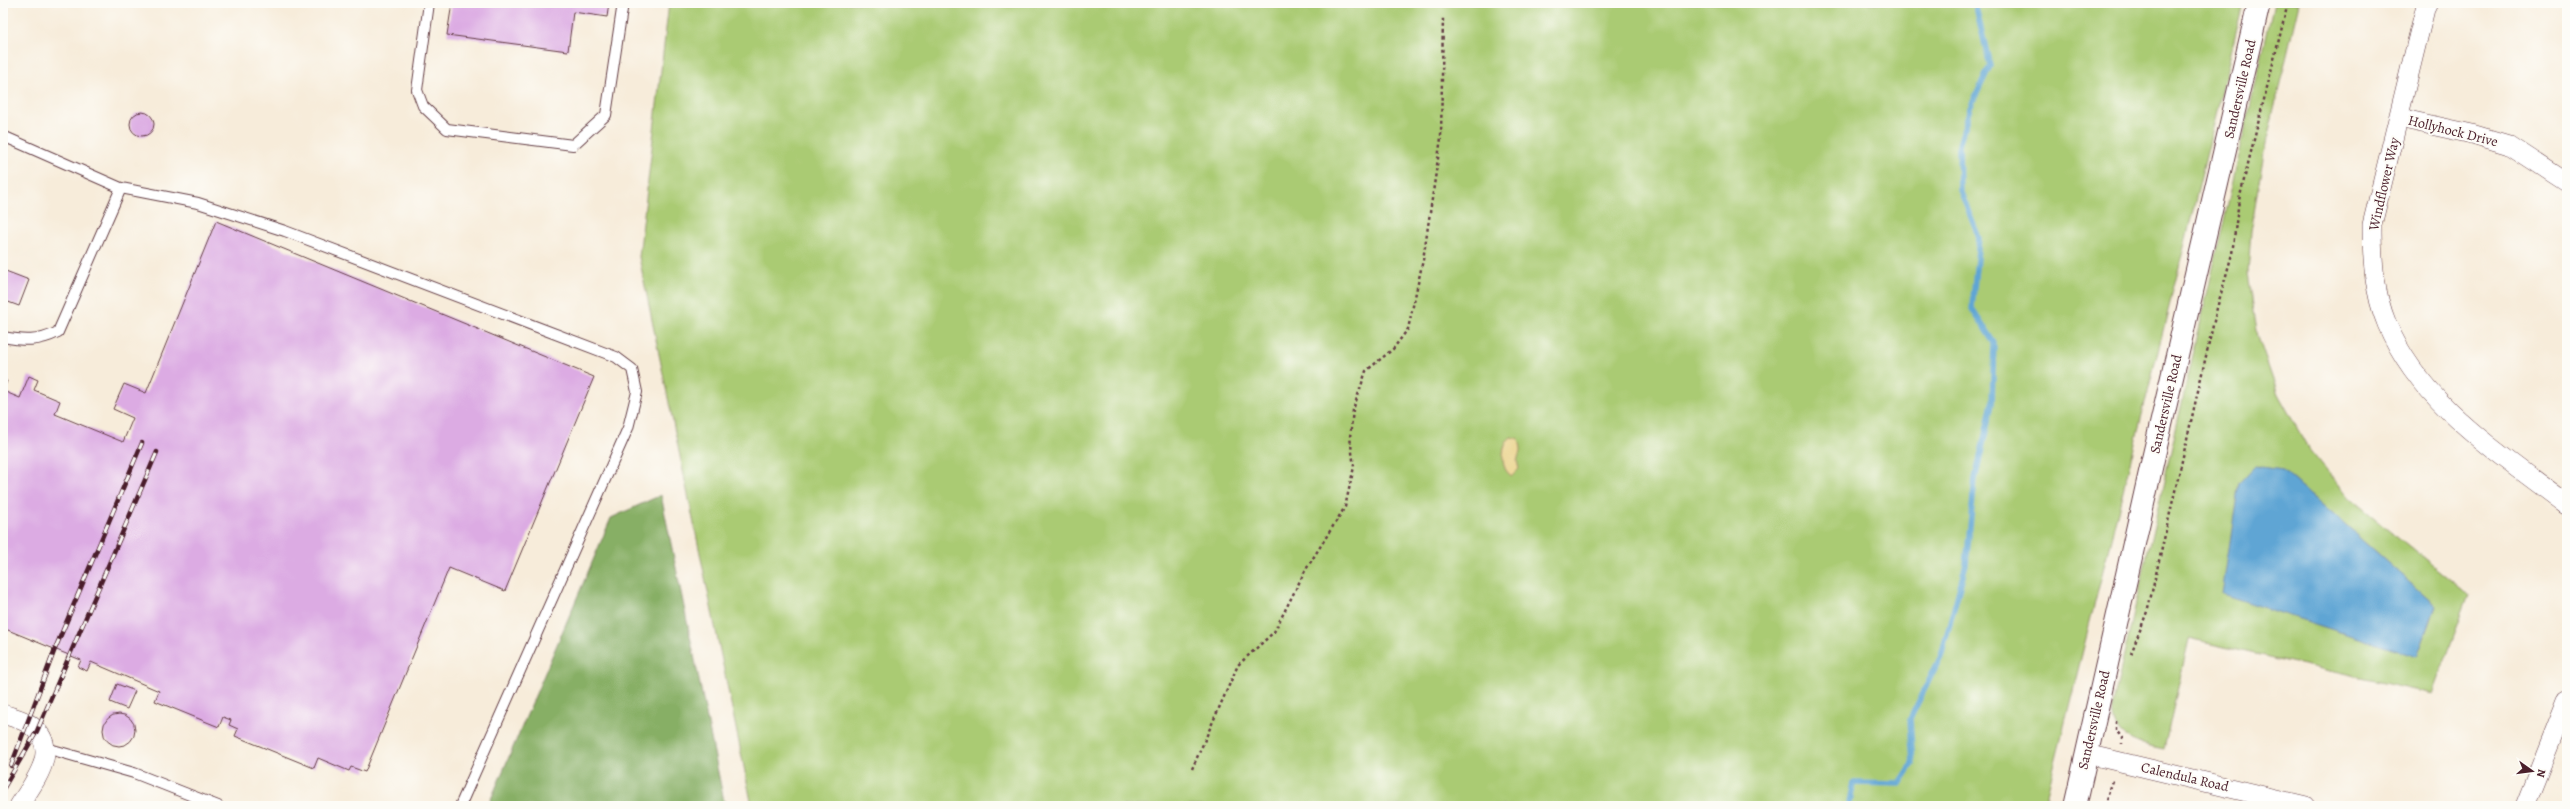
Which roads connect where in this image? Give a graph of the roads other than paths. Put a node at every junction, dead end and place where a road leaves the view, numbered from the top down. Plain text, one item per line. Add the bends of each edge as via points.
1 (429, 3) edge
2 (623, 3) edge
3 (2259, 3) edge
4 (2428, 3) edge
5 (2399, 118) junction
6 (3, 136) edge
7 (2567, 183) edge
8 (121, 188) junction
9 (3, 337) edge
10 (2567, 505) edge
11 (2567, 700) edge
12 (3, 714) edge
13 (46, 748) junction
14 (2087, 754) junction
15 (19, 806) edge
16 (218, 806) edge
17 (460, 806) edge
18 (2075, 806) edge
19 (2306, 806) edge
20 (2525, 806) edge

1 - 2 lane via 417,90 424,106 447,129 573,145 606,115
3 - 14 street, Sandersville Road
4 - 5 street, Windflower Way
5 - 7 street, Hollyhock Drive via 2509,145
5 - 10 street, Windflower Way via 2372,225 2373,268 2387,323 2403,357 2439,404
6 - 8 lane
8 - 9 lane via 58,332 43,339 29,341
8 - 17 lane via 198,203 285,231 616,357 632,369 637,392 628,428
11 - 20 street
12 - 13 street via 27,723 41,735
13 - 15 street via 41,772
13 - 16 lane via 134,773
14 - 18 street, Sandersville Road
14 - 19 street, Calendula Road

